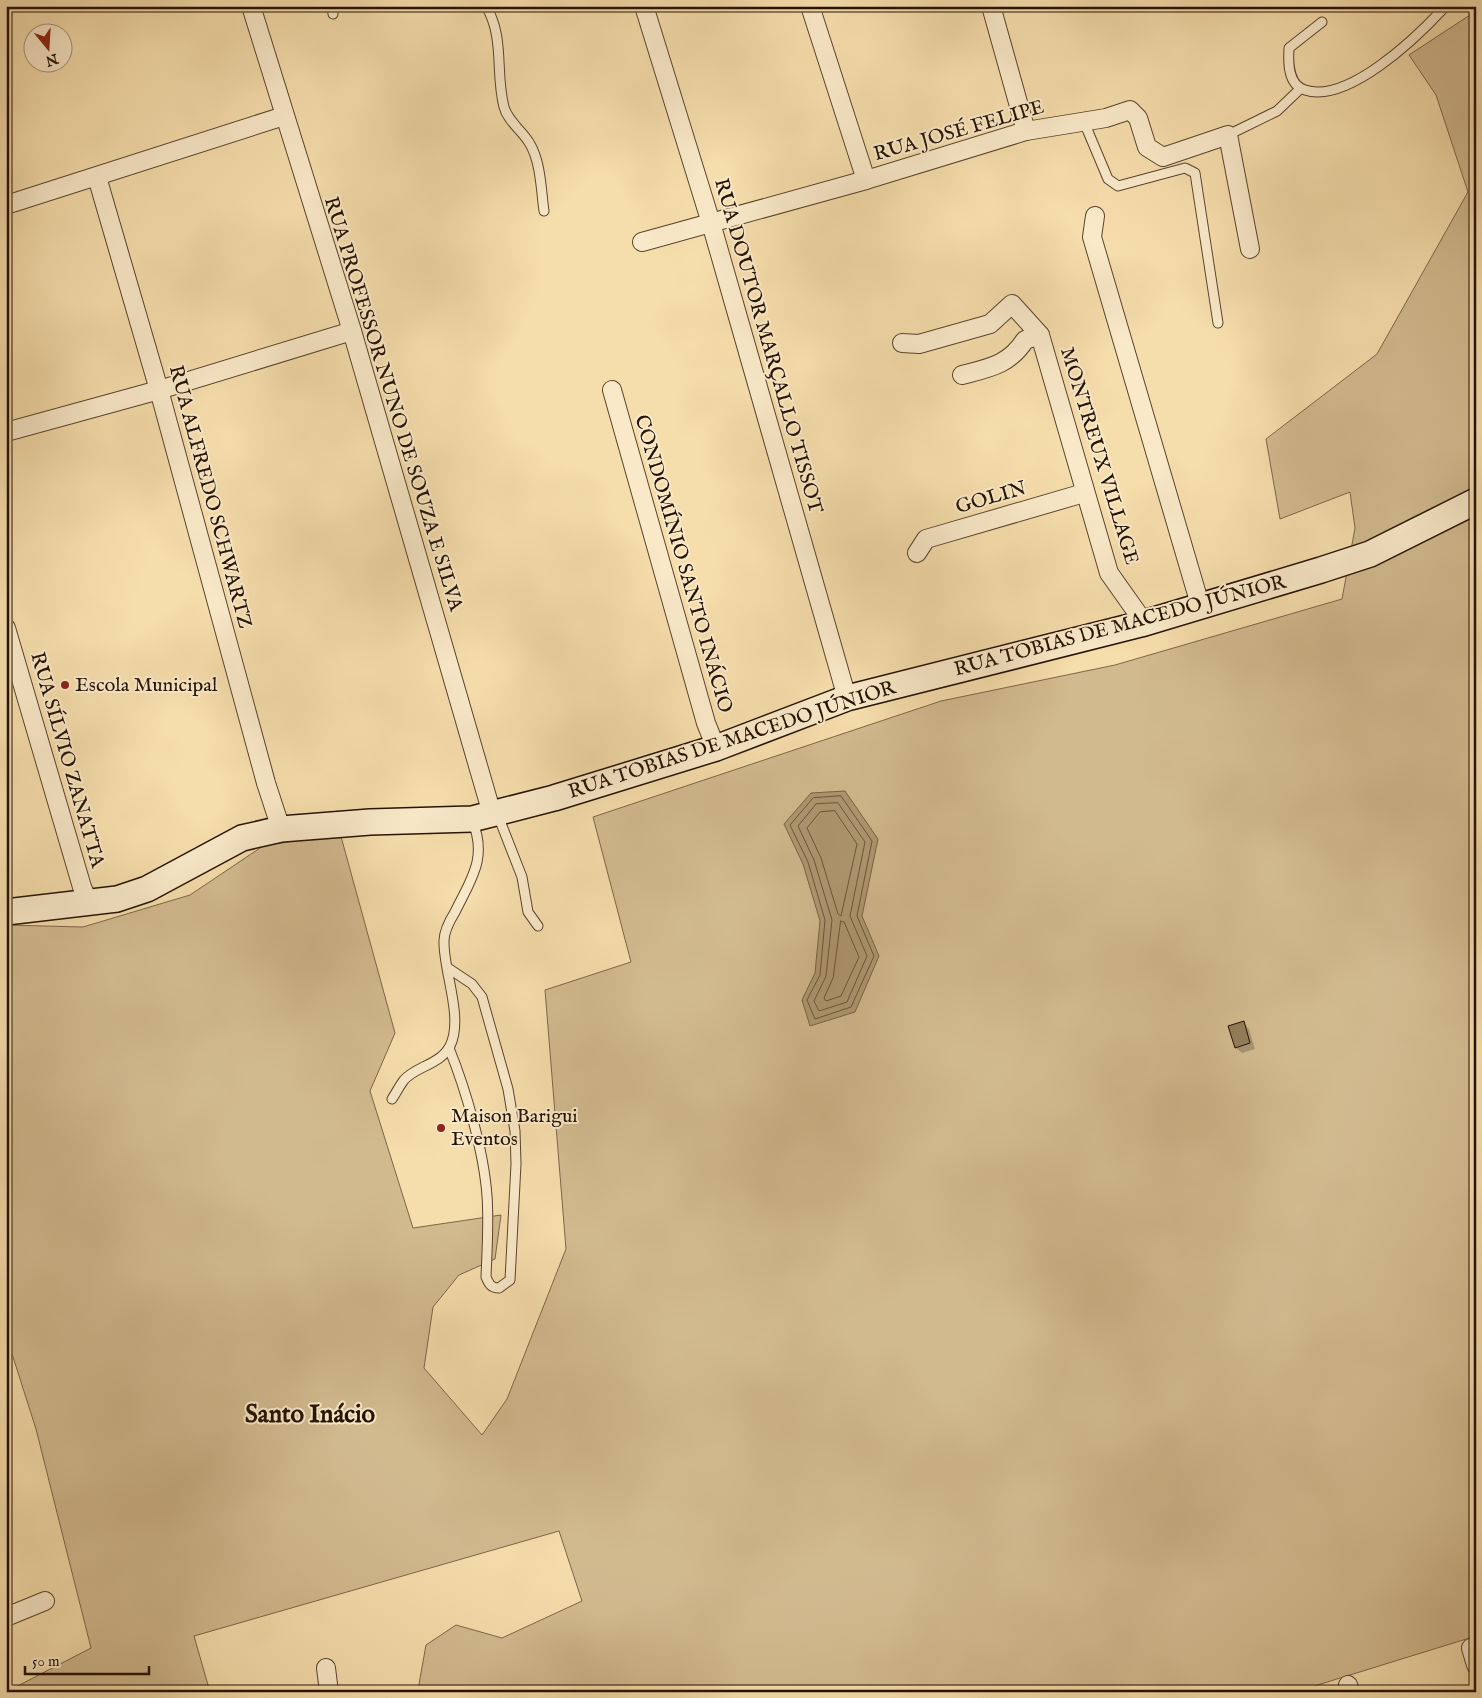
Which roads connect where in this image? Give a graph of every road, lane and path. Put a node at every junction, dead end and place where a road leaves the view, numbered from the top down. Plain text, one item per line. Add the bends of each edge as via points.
1 (251, 6) edge
2 (486, 6) edge
3 (644, 6) edge
4 (810, 6) edge
5 (991, 6) edge
6 (1442, 6) edge
7 (1322, 22) dead end
8 (1300, 89) junction
9 (284, 116) junction
10 (1084, 122) junction
11 (1026, 131) junction
12 (1228, 135) junction
13 (97, 177) junction
14 (866, 180) junction
15 (6, 205) edge
16 (544, 211) dead end
17 (1095, 216) dead end
18 (710, 223) junction
19 (642, 242) dead end
20 (1250, 249) dead end
21 (1218, 323) dead end
22 (352, 331) junction
23 (1040, 335) junction
24 (902, 343) dead end
25 (962, 375) dead end
26 (159, 390) junction
27 (612, 390) dead end
28 (6, 432) edge
29 (1084, 493) junction
30 (1476, 501) edge
31 (917, 553) dead end
32 (1201, 608) junction
33 (1141, 624) junction
34 (6, 628) edge
35 (847, 698) junction
36 (716, 748) junction
37 (487, 816) junction
38 (281, 829) junction
39 (89, 902) junction
40 (6, 912) edge
41 (538, 926) dead end
42 (448, 968) junction
43 (449, 1048) junction
44 (392, 1099) dead end
45 (45, 1601) dead end
46 (6, 1617) edge
47 (326, 1668) dead end
48 (329, 1692) edge

1 - 9 street, RUA PROFESSOR NUNO DE SOUZA E SILVA
2 - 16 lane via 496,28 505,109 534,152
3 - 18 street, RUA DOUTOR MARÇALLO TISSOT
4 - 14 street
5 - 11 street
6 - 8 lane via 1421,33 1366,76 1332,92 1314,93
7 - 8 lane via 1289,48 1288,70
8 - 12 lane, RUA JOSÉ FELIPE via 1277,111
9 - 13 street
9 - 22 street, RUA PROFESSOR NUNO DE SOUZA E SILVA
10 - 11 street, RUA JOSÉ FELIPE
10 - 12 street, RUA JOSÉ FELIPE via 1130,110 1138,118 1146,147 1163,157
10 - 21 lane via 1108,179 1118,186 1185,168 1195,173
11 - 14 street, RUA JOSÉ FELIPE
12 - 20 street
13 - 15 street
13 - 26 street, RUA ALFREDO SCHWARTZ
14 - 18 street, RUA JOSÉ FELIPE
17 - 32 street via 1092,237
18 - 19 street, RUA JOSÉ FELIPE
18 - 35 street, RUA DOUTOR MARÇALLO TISSOT
22 - 26 street
22 - 37 street, RUA PROFESSOR NUNO DE SOUZA E SILVA
23 - 24 street, MONTREUX VILLAGE via 1012,304 990,324 918,344
23 - 25 street via 1025,340 1000,365
23 - 29 street, MONTREUX VILLAGE
26 - 28 street
26 - 38 street, RUA ALFREDO SCHWARTZ
27 - 36 street, CONDOMÍNIO SANTO INÁCIO via 706,723
29 - 31 street, GOLIN via 926,539
29 - 33 street, MONTREUX VILLAGE via 1109,573 1138,614
30 - 32 street, RUA TOBIAS DE MACEDO JÚNIOR via 1370,554
32 - 33 street, RUA TOBIAS DE MACEDO JÚNIOR
33 - 35 street, RUA TOBIAS DE MACEDO JÚNIOR
34 - 39 street, RUA SÍLVIO ZANATTA
35 - 36 street, RUA TOBIAS DE MACEDO JÚNIOR
36 - 37 street, RUA TOBIAS DE MACEDO JÚNIOR
37 - 38 street, RUA TOBIAS DE MACEDO JÚNIOR
37 - 41 lane via 522,877 528,912
37 - 42 lane via 478,833 476,874 450,921 444,939
38 - 39 street, RUA TOBIAS DE MACEDO JÚNIOR via 242,838 147,889 117,899
39 - 40 street, RUA TOBIAS DE MACEDO JÚNIOR
42 - 43 lane via 454,1035
42 - 43 lane via 472,984 482,997 512,1114 516,1164 510,1280 499,1288 494,1288 486,1277 487,1197 484,1174 463,1084
43 - 44 lane via 433,1064 405,1078
45 - 46 street
47 - 48 street

